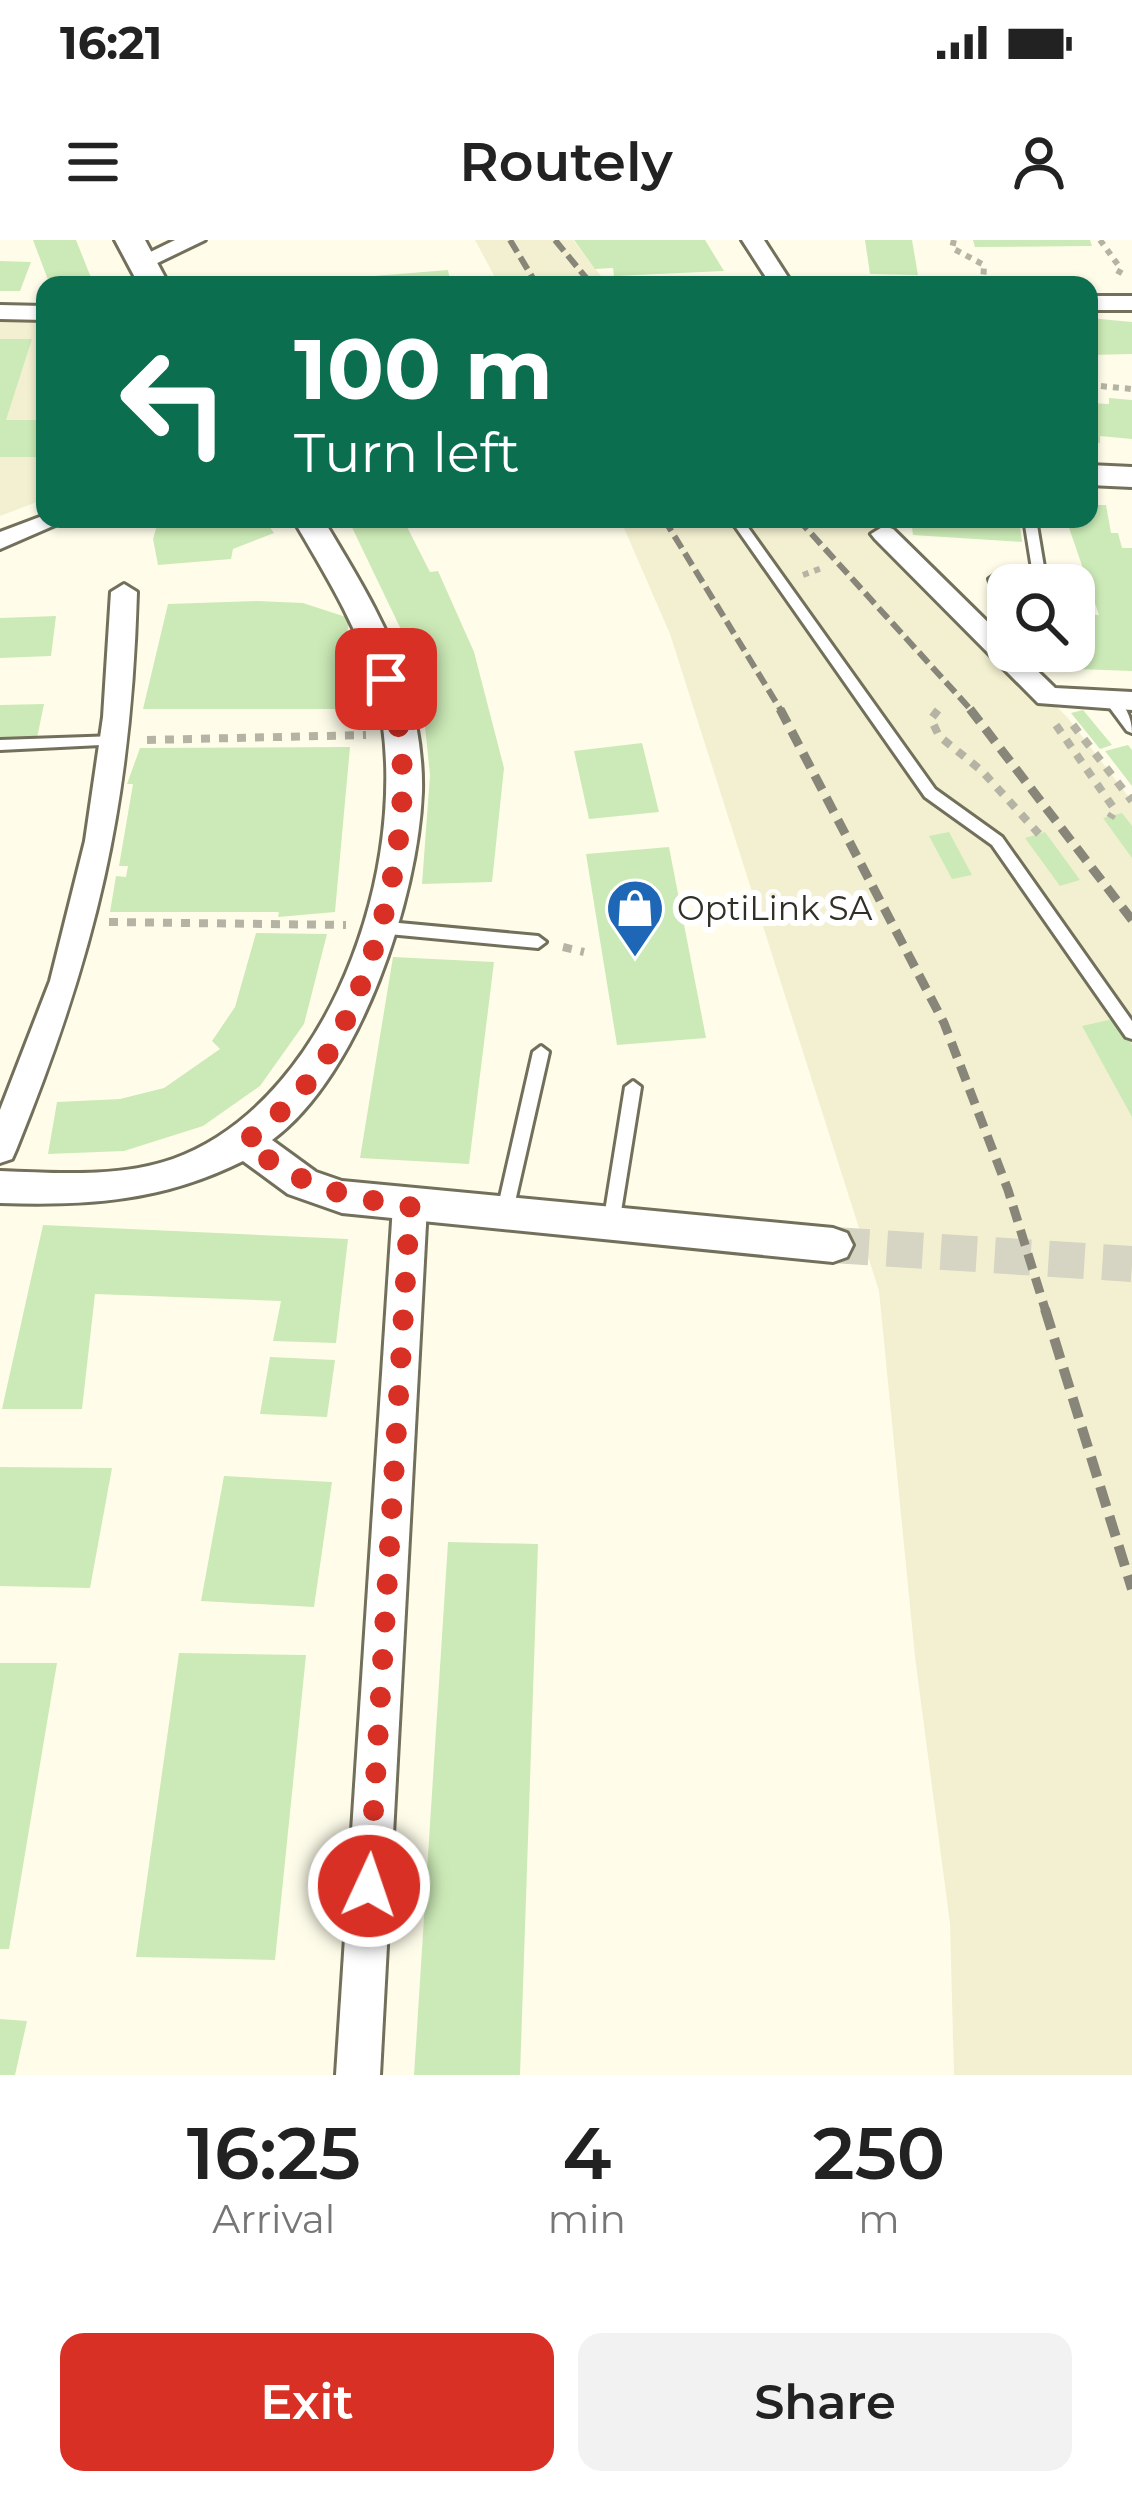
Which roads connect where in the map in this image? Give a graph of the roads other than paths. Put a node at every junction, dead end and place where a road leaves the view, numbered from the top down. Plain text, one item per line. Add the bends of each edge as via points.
1 (194, 240) edge
2 (753, 240) edge
3 (142, 262) edge
4 (776, 276) edge
5 (1098, 303) edge
6 (1132, 303) edge
7 (0, 312) edge
8 (36, 313) edge
9 (1098, 475) edge
10 (1132, 477) edge
11 (36, 527) edge
12 (313, 528) edge
13 (742, 528) edge
14 (1032, 528) edge
15 (884, 534) dead end
16 (0, 541) edge
17 (1038, 564) edge
18 (124, 592) dead end
19 (1122, 701) edge
20 (1132, 728) edge
21 (116, 740) junction
22 (0, 745) edge
23 (377, 927) junction
24 (538, 942) dead end
25 (1132, 1033) edge
26 (542, 1052) dead end
27 (633, 1087) dead end
28 (245, 1142) junction
29 (0, 1150) edge
30 (0, 1187) edge
31 (410, 1206) junction
32 (504, 1216) junction
33 (611, 1224) junction
34 (832, 1245) tunnel mouth
35 (358, 2075) edge

1 - 3 street
2 - 4 street
5 - 6 street
7 - 8 street
9 - 10 main road
11 - 16 street
12 - 23 street via 396,706 405,764 401,839
13 - 25 lane via 930,793 997,842
14 - 17 lane
15 - 19 street via 1048,697
18 - 21 street
19 - 20 lane
21 - 22 lane
21 - 29 street via 83,921
23 - 24 lane
23 - 28 street via 328,1054
26 - 32 lane
27 - 33 lane
28 - 30 street via 190,1169 112,1188
28 - 31 street via 302,1183
31 - 32 street
31 - 35 street
32 - 33 street
33 - 34 street

